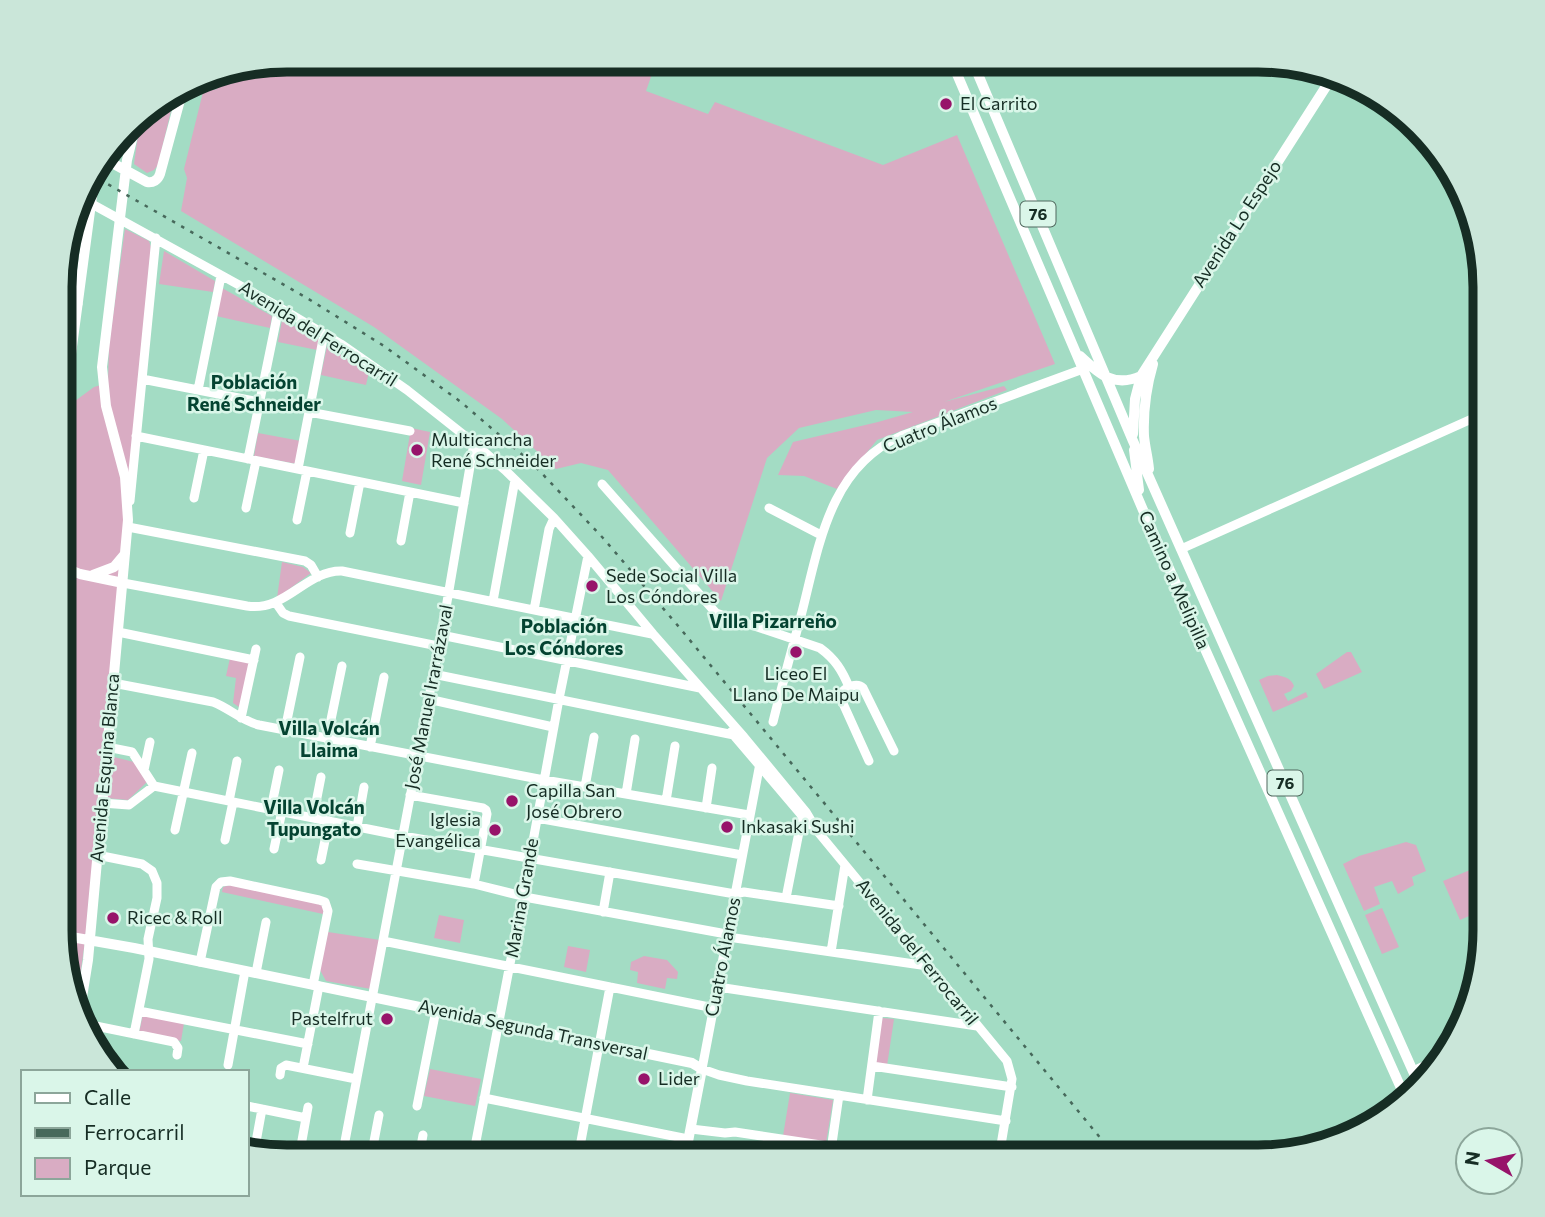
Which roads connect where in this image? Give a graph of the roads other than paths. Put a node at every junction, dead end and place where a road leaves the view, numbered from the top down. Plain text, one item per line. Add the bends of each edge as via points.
1 (956, 72) edge
2 (977, 72) edge
3 (1328, 84) edge
4 (179, 101) edge
5 (132, 139) edge
6 (112, 163) edge
7 (126, 170) junction
8 (89, 202) edge
9 (85, 212) edge
10 (120, 218) junction
11 (156, 239) junction
12 (221, 276) junction
13 (1068, 284) junction
14 (1050, 291) junction
15 (72, 303) edge
16 (78, 304) junction
17 (279, 307) junction
18 (72, 327) edge
19 (324, 334) junction
20 (1157, 351) junction
21 (1076, 352) junction
22 (1149, 363) junction
23 (1083, 369) junction
24 (1104, 373) junction
25 (1141, 376) junction
26 (142, 379) junction
27 (198, 390) junction
28 (259, 402) junction
29 (309, 412) junction
30 (1473, 418) edge
31 (410, 431) dead end
32 (136, 436) junction
33 (1133, 441) junction
34 (474, 443) junction
35 (204, 450) junction
36 (252, 460) junction
37 (303, 470) junction
38 (1150, 479) junction
39 (515, 480) junction
40 (360, 482) junction
41 (602, 484) dead end
42 (410, 492) junction
43 (194, 498) dead end
44 (464, 503) junction
45 (246, 508) dead end
46 (769, 508) dead end
47 (1143, 510) junction
48 (554, 518) junction
49 (297, 520) dead end
50 (128, 523) junction
51 (350, 533) dead end
52 (821, 535) junction
53 (401, 541) dead end
54 (1181, 549) junction
55 (125, 553) junction
56 (588, 556) junction
57 (72, 571) edge
58 (91, 576) junction
59 (318, 577) junction
60 (122, 583) junction
61 (449, 593) junction
62 (493, 601) junction
63 (276, 603) junction
64 (534, 610) junction
65 (575, 618) junction
66 (118, 632) junction
67 (653, 634) junction
68 (440, 635) junction
69 (795, 639) junction
70 (438, 646) junction
71 (256, 649) dead end
72 (300, 657) dead end
73 (254, 660) junction
74 (567, 660) junction
75 (342, 666) dead end
76 (433, 674) junction
77 (384, 677) dead end
78 (113, 683) junction
79 (849, 687) junction
80 (700, 688) junction
81 (428, 699) junction
82 (559, 699) junction
83 (241, 718) junction
84 (773, 722) dead end
85 (554, 727) junction
86 (285, 730) junction
87 (734, 735) junction
88 (594, 737) dead end
89 (327, 739) junction
90 (635, 739) dead end
91 (150, 742) dead end
92 (675, 746) dead end
93 (107, 747) junction
94 (370, 747) junction
95 (894, 751) dead end
96 (192, 753) dead end
97 (418, 756) junction
98 (237, 761) dead end
99 (760, 761) junction
100 (869, 761) dead end
101 (712, 768) dead end
102 (144, 770) junction
103 (279, 770) dead end
104 (321, 777) dead end
105 (544, 780) junction
106 (154, 786) junction
107 (364, 787) dead end
108 (585, 787) junction
109 (183, 792) junction
110 (626, 794) junction
111 (410, 795) junction
112 (231, 801) junction
113 (666, 801) junction
114 (102, 803) junction
115 (706, 808) junction
116 (271, 809) junction
117 (282, 811) junction
118 (750, 815) junction
119 (802, 817) junction
120 (313, 818) junction
121 (537, 818) junction
122 (329, 821) junction
123 (357, 827) junction
124 (175, 831) dead end
125 (818, 832) junction
126 (403, 836) junction
127 (225, 840) dead end
128 (274, 849) dead end
129 (480, 849) junction
130 (97, 855) junction
131 (742, 855) junction
132 (530, 858) junction
133 (1319, 859) junction
134 (321, 860) dead end
135 (357, 864) dead end
136 (845, 865) junction
137 (1302, 866) junction
138 (396, 872) junction
139 (610, 872) junction
140 (474, 884) junction
141 (735, 894) junction
142 (523, 896) junction
143 (786, 898) junction
144 (839, 905) junction
145 (603, 912) junction
146 (266, 922) dead end
147 (727, 936) junction
148 (72, 938) edge
149 (89, 941) junction
150 (383, 941) junction
151 (148, 951) junction
152 (831, 952) junction
153 (200, 962) junction
154 (928, 966) junction
155 (509, 967) junction
156 (251, 972) junction
157 (316, 986) junction
158 (610, 987) junction
159 (718, 987) junction
160 (82, 996) edge
161 (371, 997) junction
162 (714, 1008) junction
163 (436, 1010) junction
164 (139, 1011) junction
165 (879, 1011) junction
166 (498, 1023) junction
167 (94, 1026) edge
168 (977, 1026) junction
169 (234, 1030) junction
170 (134, 1034) junction
171 (308, 1044) junction
172 (598, 1044) junction
173 (177, 1055) dead end
174 (228, 1065) dead end
175 (1425, 1065) edge
176 (872, 1066) junction
177 (303, 1068) junction
178 (702, 1069) junction
179 (1413, 1071) junction
180 (280, 1075) dead end
181 (1415, 1077) edge
182 (356, 1079) junction
183 (1012, 1087) junction
184 (1402, 1090) edge
185 (839, 1096) junction
186 (484, 1098) junction
187 (867, 1100) junction
188 (416, 1105) dead end
189 (248, 1106) edge
190 (308, 1107) dead end
191 (262, 1109) junction
192 (379, 1115) dead end
193 (306, 1118) junction
194 (585, 1118) junction
195 (1006, 1121) junction
196 (690, 1134) junction
197 (423, 1135) dead end
198 (256, 1143) edge
199 (301, 1145) edge
200 (344, 1145) edge
201 (373, 1145) edge
202 (421, 1145) edge
203 (475, 1145) edge
204 (580, 1145) edge
205 (688, 1145) edge
206 (797, 1145) edge
207 (832, 1145) edge
208 (1001, 1145) edge

1 - 14 main road, Camino a Melipilla / 76
2 - 13 main road, Camino a Melipilla / 76
3 - 20 main road, Avenida Lo Espejo
4 - 7 main road via 159,177 147,182
5 - 7 main road, Avenida Esquina Blanca
6 - 7 main road
7 - 10 main road, Avenida Esquina Blanca
8 - 10 street, Avenida del Ferrocarril
9 - 16 main road
10 - 11 street, Avenida del Ferrocarril
10 - 50 main road, Avenida Esquina Blanca via 102,380 125,477
11 - 12 street, Avenida del Ferrocarril
11 - 26 street, Avenida Esquina Blanca
12 - 17 street, Avenida del Ferrocarril
12 - 27 street
13 - 14 main road
13 - 24 main road, Camino a Melipilla / 76
14 - 21 main road, Camino a Melipilla / 76
15 - 16 street
16 - 18 main road
17 - 19 street, Avenida del Ferrocarril
17 - 28 street
19 - 29 street
19 - 34 street, Avenida del Ferrocarril
20 - 22 main road, Avenida Lo Espejo
20 - 38 main road via 1144,405
21 - 23 main road, Camino a Melipilla / 76
21 - 24 main road
22 - 24 main road via 1126,374
22 - 25 main road, Avenida Lo Espejo
23 - 47 main road, Camino a Melipilla / 76
23 - 52 street, Cuatro Álamos via 882,446 849,479
24 - 25 main road via 1125,381
24 - 33 main road, Camino a Melipilla / 76
25 - 33 main road, Avenida Lo Espejo via 1132,419
26 - 27 street
26 - 32 street, Avenida Esquina Blanca
27 - 28 street
28 - 36 street
29 - 31 street
29 - 37 street
30 - 54 street
32 - 35 street
32 - 50 street, Avenida Esquina Blanca
33 - 38 main road, Camino a Melipilla / 76
33 - 47 main road
34 - 39 street, Avenida del Ferrocarril
34 - 44 street, José Manuel Irarrázaval
35 - 36 street
35 - 43 street
36 - 37 street
36 - 45 street
37 - 40 street
37 - 49 street
38 - 54 main road, Camino a Melipilla / 76
39 - 48 street, Avenida del Ferrocarril
39 - 62 street
40 - 42 street
40 - 51 street
41 - 69 street via 716,613
42 - 44 street
42 - 53 street
44 - 61 street, José Manuel Irarrázaval
46 - 52 street
47 - 137 main road, Camino a Melipilla / 76
48 - 56 street, Avenida del Ferrocarril
48 - 64 street
50 - 55 main road, Avenida Esquina Blanca
50 - 59 street via 305,561
52 - 69 street, Cuatro Álamos
54 - 133 main road, Camino a Melipilla / 76
55 - 58 main road via 114,567
55 - 60 main road, Avenida Esquina Blanca
56 - 65 street, Marina Grande
56 - 67 street, Avenida del Ferrocarril
57 - 58 main road
58 - 60 main road
59 - 61 street via 342,571
59 - 63 street
60 - 63 street via 252,607
60 - 66 main road, Avenida Esquina Blanca
61 - 62 street
61 - 68 street, José Manuel Irarrázaval
62 - 64 street
63 - 70 street via 289,617
64 - 65 street
65 - 67 street
65 - 74 street, Marina Grande
66 - 73 street
66 - 78 main road, Avenida Esquina Blanca
67 - 80 street, Avenida del Ferrocarril
68 - 70 street, José Manuel Irarrázaval
68 - 74 street
69 - 79 street via 829,654
69 - 84 street, Cuatro Álamos
70 - 76 street, José Manuel Irarrázaval
71 - 73 street
72 - 86 street
73 - 83 street
74 - 80 street
74 - 82 street, Marina Grande
75 - 89 street
76 - 81 street, José Manuel Irarrázaval
76 - 82 street
77 - 94 street
78 - 83 street via 213,702
78 - 93 main road, Avenida Esquina Blanca
79 - 95 street via 863,688
79 - 100 street via 841,699
80 - 87 street, Avenida del Ferrocarril
80 - 99 street, Avenida del Ferrocarril
81 - 85 street
81 - 97 street, José Manuel Irarrázaval
82 - 85 street, Marina Grande
82 - 87 street
83 - 86 street
85 - 105 street, Marina Grande
86 - 89 street
87 - 99 street, Avenida del Ferrocarril
88 - 108 street
89 - 94 street
90 - 110 street
91 - 102 street
92 - 113 street
93 - 102 street via 131,751
93 - 114 main road, Avenida Esquina Blanca
94 - 97 street
96 - 109 street
97 - 105 street
97 - 111 street, José Manuel Irarrázaval
98 - 112 street
99 - 118 street, Cuatro Álamos
99 - 119 street, Avenida del Ferrocarril
99 - 125 street, Avenida del Ferrocarril
101 - 115 street
102 - 106 street
103 - 116 street
104 - 120 street
105 - 108 street
105 - 121 street, Marina Grande
106 - 109 street
106 - 114 street via 129,806
107 - 123 street
108 - 110 street
109 - 112 street
109 - 124 street
110 - 113 street
111 - 126 street, José Manuel Irarrázaval
111 - 129 street via 486,810
112 - 116 street
112 - 127 street
113 - 115 street
114 - 130 main road, Avenida Esquina Blanca
115 - 118 street
116 - 117 street
117 - 120 street
117 - 128 street
118 - 131 street, Cuatro Álamos
119 - 125 street, Avenida del Ferrocarril
119 - 143 street
120 - 122 street
121 - 131 street
121 - 132 street, Marina Grande
122 - 123 street
122 - 134 street
123 - 126 street
125 - 136 street, Avenida del Ferrocarril
126 - 129 street
126 - 138 street, José Manuel Irarrázaval
129 - 132 street
129 - 140 street
130 - 149 main road, Avenida Esquina Blanca
130 - 151 street via 142,864 154,874 157,898
131 - 141 street, Cuatro Álamos
132 - 139 street
132 - 142 street, Marina Grande
133 - 137 main road
133 - 179 main road, Camino a Melipilla / 76
135 - 138 street
136 - 144 street
136 - 154 street, Avenida del Ferrocarril
137 - 184 main road, Camino a Melipilla / 76
138 - 140 street
138 - 150 street, José Manuel Irarrázaval
139 - 141 street
139 - 145 street
140 - 142 street
141 - 143 street
141 - 147 street, Cuatro Álamos
142 - 145 street
142 - 155 street, Marina Grande
143 - 144 street
144 - 152 street
145 - 147 street
146 - 156 street
147 - 152 street
147 - 159 street, Cuatro Álamos
148 - 149 main road, Avenida Segunda Transversal
149 - 151 main road, Avenida Segunda Transversal
149 - 160 main road, Avenida Esquina Blanca
150 - 155 street
150 - 161 street, José Manuel Irarrázaval
151 - 153 main road, Avenida Segunda Transversal
151 - 164 street
152 - 154 street
153 - 156 main road, Avenida Segunda Transversal
153 - 157 street via 215,890 221,882 230,881 327,905
154 - 168 street, Avenida del Ferrocarril
155 - 158 street
155 - 166 street, Marina Grande
156 - 157 main road, Avenida Segunda Transversal
156 - 169 street
157 - 161 main road, Avenida Segunda Transversal
157 - 171 street
158 - 162 street
158 - 172 street
159 - 162 street, Cuatro Álamos
159 - 165 street
161 - 163 main road, Avenida Segunda Transversal
161 - 182 street, José Manuel Irarrázaval
162 - 178 street, Cuatro Álamos
163 - 166 main road, Avenida Segunda Transversal
163 - 188 street
164 - 169 street
164 - 170 street
165 - 168 street
165 - 176 street
166 - 172 main road, Avenida Segunda Transversal
166 - 186 street, Marina Grande
167 - 170 street
168 - 183 street, Avenida del Ferrocarril via 1007,1061
169 - 171 street
169 - 174 street
170 - 173 street via 174,1042
171 - 177 street
172 - 178 main road, Avenida Segunda Transversal via 688,1062
172 - 194 street
175 - 179 street
176 - 183 street
176 - 187 street
177 - 180 street via 286,1065
177 - 182 street
178 - 185 street, Avenida Segunda Transversal
178 - 196 main road, Cuatro Álamos
179 - 181 main road, Camino a Melipilla / 76
182 - 200 street, José Manuel Irarrázaval
183 - 195 street
185 - 187 street, Avenida Segunda Transversal
185 - 207 street
186 - 194 street
186 - 203 street, Marina Grande
187 - 195 street, Avenida Segunda Transversal
189 - 191 street
190 - 193 street
191 - 193 street
191 - 198 street
192 - 201 street
193 - 199 street
194 - 196 street
194 - 204 street
195 - 208 street
196 - 205 main road, Cuatro Álamos
196 - 206 street via 734,1132
197 - 202 street

